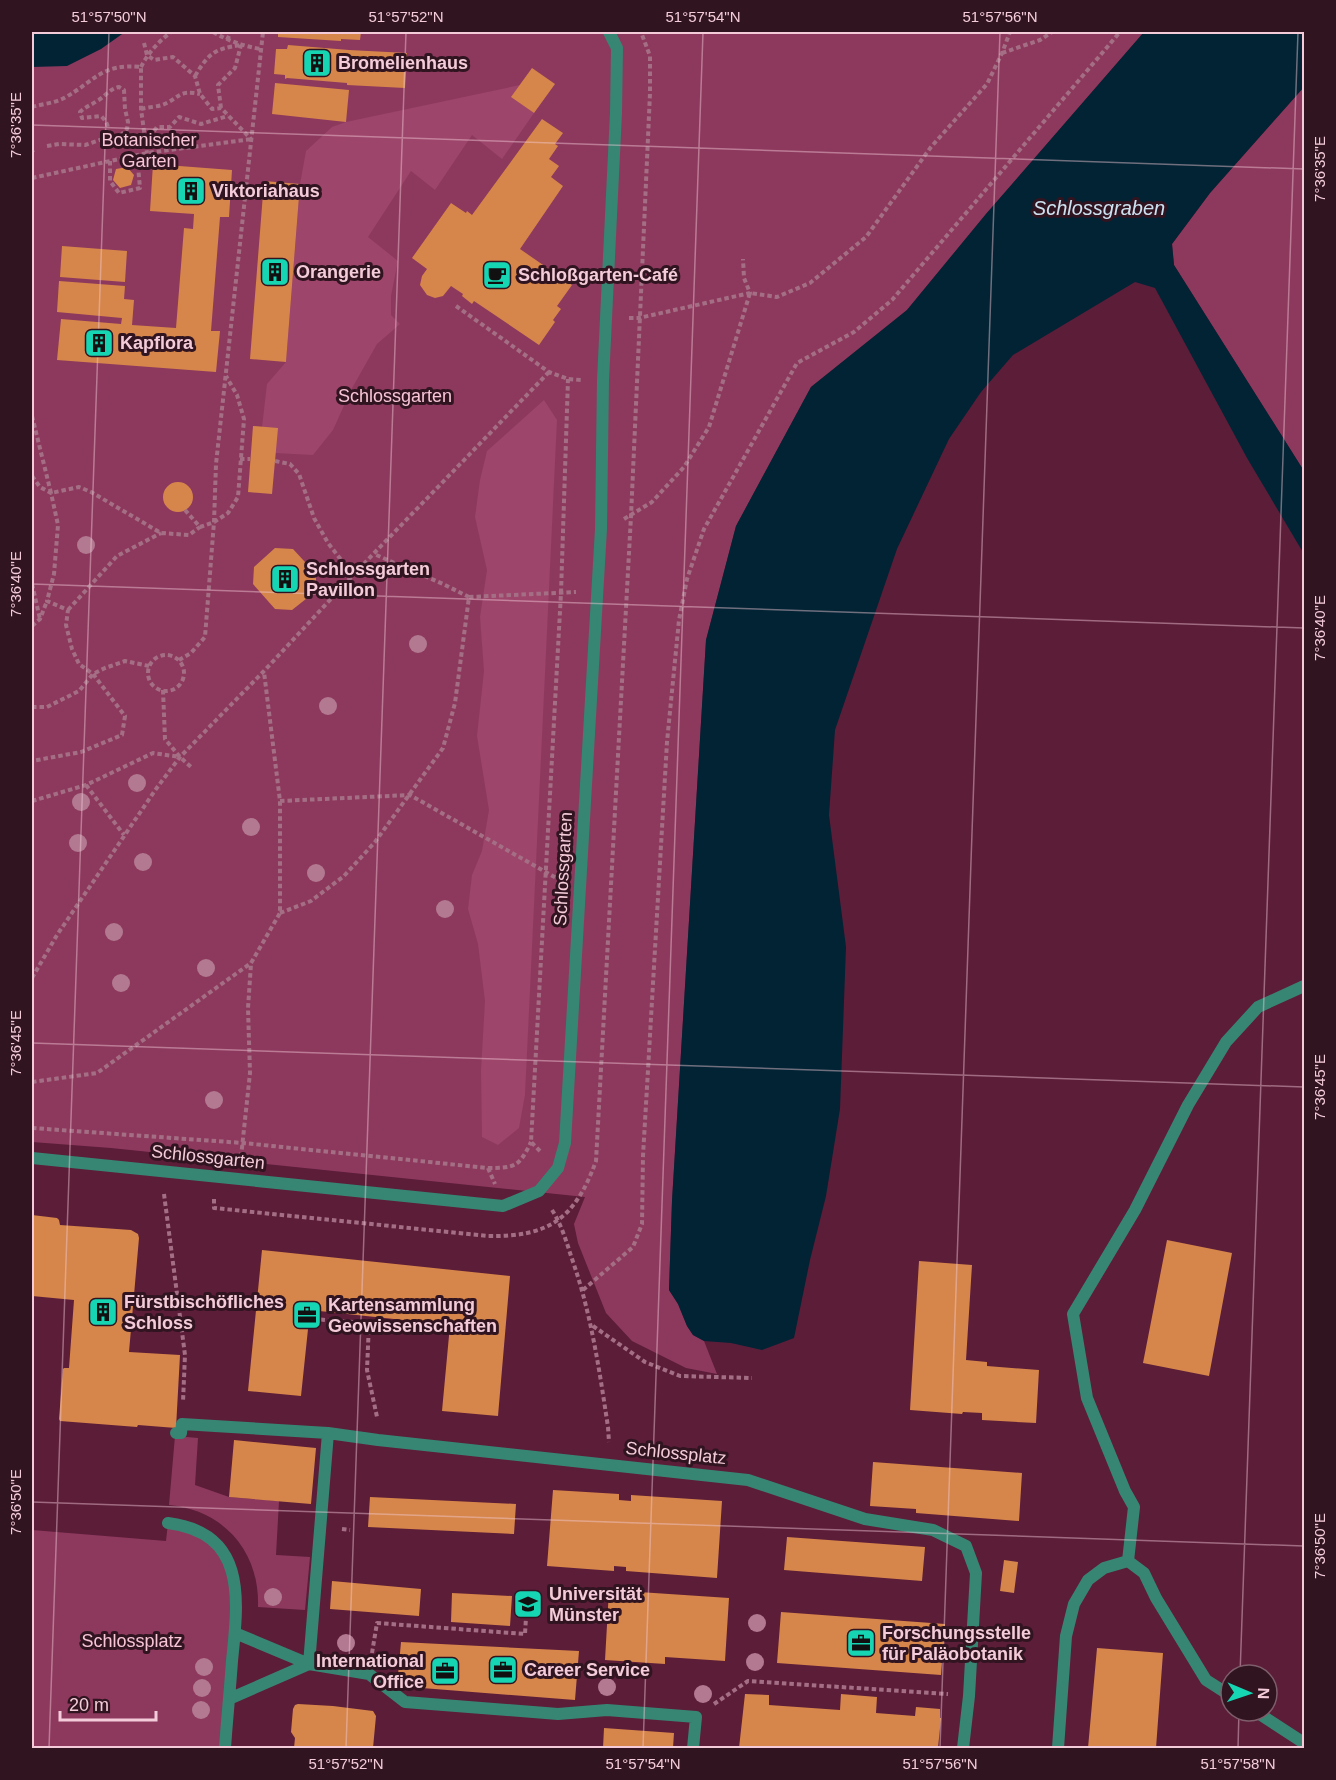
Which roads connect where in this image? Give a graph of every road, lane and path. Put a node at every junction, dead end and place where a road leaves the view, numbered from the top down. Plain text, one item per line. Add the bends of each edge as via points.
1 (171, 32) edge
2 (213, 32) edge
3 (231, 32) edge
4 (262, 32) edge
5 (609, 32) edge
6 (641, 32) edge
7 (1010, 32) edge
8 (1052, 32) edge
9 (1120, 32) edge
10 (227, 40) junction
11 (144, 43) dead end
12 (241, 45) junction
13 (261, 49) junction
14 (1002, 53) junction
15 (147, 55) junction
16 (141, 67) junction
17 (195, 76) junction
18 (200, 94) junction
19 (32, 107) edge
20 (221, 108) junction
21 (141, 109) junction
22 (228, 116) junction
23 (106, 138) junction
24 (252, 139) junction
25 (145, 144) junction
26 (47, 147) dead end
27 (147, 153) junction
28 (137, 155) junction
29 (110, 161) junction
30 (32, 179) edge
31 (743, 259) dead end
32 (750, 293) junction
33 (456, 306) dead end
34 (639, 318) junction
35 (549, 372) junction
36 (226, 376) junction
37 (568, 380) junction
38 (603, 380) junction
39 (32, 417) edge
40 (240, 459) junction
41 (250, 459) dead end
42 (275, 461) dead end
43 (32, 476) edge
44 (51, 493) junction
45 (185, 510) dead end
46 (631, 516) junction
47 (214, 522) junction
48 (200, 527) junction
49 (161, 533) junction
50 (374, 554) junction
51 (352, 574) junction
52 (32, 584) edge
53 (598, 590) junction
54 (561, 593) junction
55 (469, 597) junction
56 (47, 600) junction
57 (68, 609) junction
58 (40, 619) junction
59 (32, 627) edge
60 (179, 660) junction
61 (149, 666) junction
62 (264, 671) junction
63 (93, 675) junction
64 (163, 690) junction
65 (32, 707) edge
66 (180, 757) junction
67 (32, 761) edge
68 (191, 767) dead end
69 (86, 785) junction
70 (410, 795) junction
71 (32, 801) edge
72 (280, 801) junction
73 (124, 835) junction
74 (546, 872) junction
75 (580, 890) junction
76 (280, 913) junction
77 (251, 963) junction
78 (32, 978) edge
79 (1305, 986) edge
80 (32, 1082) edge
81 (32, 1128) edge
82 (243, 1143) junction
83 (531, 1143) junction
84 (32, 1158) edge
85 (558, 1168) junction
86 (161, 1170) junction
87 (215, 1176) junction
88 (238, 1178) junction
89 (539, 1191) junction
90 (559, 1220) junction
91 (583, 1290) junction
92 (313, 1319) dead end
93 (369, 1323) junction
94 (592, 1326) junction
95 (446, 1329) dead end
96 (752, 1378) dead end
97 (179, 1429) joint
98 (328, 1433) junction
99 (378, 1440) junction
100 (610, 1464) junction
101 (168, 1523) dead end
102 (1128, 1562) junction
103 (526, 1617) dead end
104 (235, 1633) junction
105 (309, 1664) junction
106 (369, 1674) junction
107 (1219, 1688) edge
108 (969, 1696) junction
109 (229, 1699) junction
110 (696, 1717) junction
111 (1274, 1723) edge
112 (1305, 1743) edge
113 (225, 1749) edge
114 (693, 1749) edge
115 (963, 1749) edge
116 (1058, 1749) edge

1 - 15 path
2 - 10 path
3 - 10 path
4 - 13 path
5 - 38 lane, Schlossgarten via 617,48 617,59
6 - 34 path via 650,56 650,93
7 - 14 path
8 - 14 path
9 - 91 path via 892,300 854,332 798,363 704,529 681,610 667,742 642,1224 633,1247
10 - 12 path
11 - 15 path
12 - 13 path
12 - 17 path via 222,48 206,58
12 - 20 path via 235,68 218,85
13 - 24 path
14 - 32 path via 987,84 931,147 866,237 810,283 777,297
15 - 16 path
15 - 17 path via 154,60 173,57
16 - 19 path via 124,65 97,74 63,99
16 - 21 path
17 - 18 path
18 - 20 path via 212,109
18 - 21 path via 180,94 164,104
20 - 22 path
21 - 25 path
22 - 24 path
22 - 25 path via 201,124 179,117 170,127 157,127
23 - 23 path via 120,136 127,129 124,90 119,87 111,88 80,112 82,118 101,116 109,128
23 - 26 path
24 - 27 path
24 - 36 path
25 - 27 path
27 - 28 path
28 - 29 path
28 - 29 path via 140,188 119,193 110,181
29 - 30 path
31 - 32 path
32 - 34 path
32 - 46 path via 709,427 684,467 652,502
33 - 35 path
34 - 46 path
35 - 37 path
35 - 50 path
36 - 40 path via 244,419
36 - 47 path
37 - 38 path
37 - 54 path
38 - 53 lane, Schlossgarten
39 - 44 path
40 - 41 path
40 - 47 path via 238,497 228,513
42 - 51 path via 290,464 299,474 314,518
43 - 44 path
44 - 49 path via 79,487
44 - 56 path via 58,525 54,574
45 - 48 path
46 - 90 path via 596,1161 588,1183
47 - 48 path
47 - 60 path via 205,637
48 - 49 path via 189,535
49 - 57 path via 117,556
50 - 51 path
50 - 55 path
51 - 62 path
52 - 58 path
53 - 54 path
53 - 75 lane, Schlossgarten
54 - 55 path
54 - 74 path
55 - 70 path via 455,703 443,748
56 - 57 path
56 - 58 path
57 - 63 path via 66,625 72,649 79,664
58 - 59 path
60 - 61 path via 162,655
60 - 64 path via 184,670 182,681 174,689
61 - 63 path via 125,661
61 - 64 path via 150,681
62 - 66 path
62 - 72 path
63 - 65 path via 79,690 47,707
63 - 67 path via 124,716 122,735 81,752
64 - 66 path via 165,739
66 - 68 path
66 - 69 path via 153,753
66 - 73 path
69 - 71 path
69 - 73 path
70 - 72 path
70 - 74 path
70 - 76 path via 344,876 311,901
72 - 76 path
73 - 78 path
74 - 75 path
74 - 83 path
75 - 85 lane, Schlossgarten via 565,1143
76 - 77 path
77 - 80 path via 97,1073
77 - 82 path via 250,1073
79 - 102 lane via 1258,1007 1226,1042 1188,1105 1135,1210 1073,1314 1087,1398 1134,1507
81 - 82 path
82 - 83 path via 508,1168 523,1159
82 - 88 path
83 - 85 path
84 - 86 lane, Schlossgarten
85 - 89 lane, Schlossgarten
86 - 87 lane, Schlossgarten
86 - 97 path via 185,1355
87 - 88 lane, Schlossgarten
87 - 90 path via 214,1208 513,1237 536,1232
88 - 89 lane, Schlossgarten via 503,1206
89 - 90 path
90 - 91 path
91 - 94 path
92 - 93 path
93 - 95 path
93 - 99 path via 367,1370
94 - 96 path via 645,1362 680,1376
94 - 100 path
97 - 98 lane, Schlossplatz
98 - 99 lane, Schlossplatz
98 - 105 lane
99 - 100 lane, Schlossplatz
100 - 108 lane, Schlossplatz via 748,1479 865,1519 933,1530 966,1546 976,1573
101 - 104 lane via 198,1531 225,1555 236,1588
102 - 107 lane via 1144,1573 1206,1680
102 - 116 lane via 1104,1568 1088,1580 1074,1604 1066,1636
103 - 106 path via 525,1634 377,1623
104 - 105 lane
104 - 109 lane
105 - 106 lane
105 - 109 lane
106 - 110 lane via 405,1702 558,1714 607,1710
108 - 110 path via 748,1681
108 - 115 lane, Schlossplatz
109 - 113 lane
110 - 114 lane
111 - 112 lane

